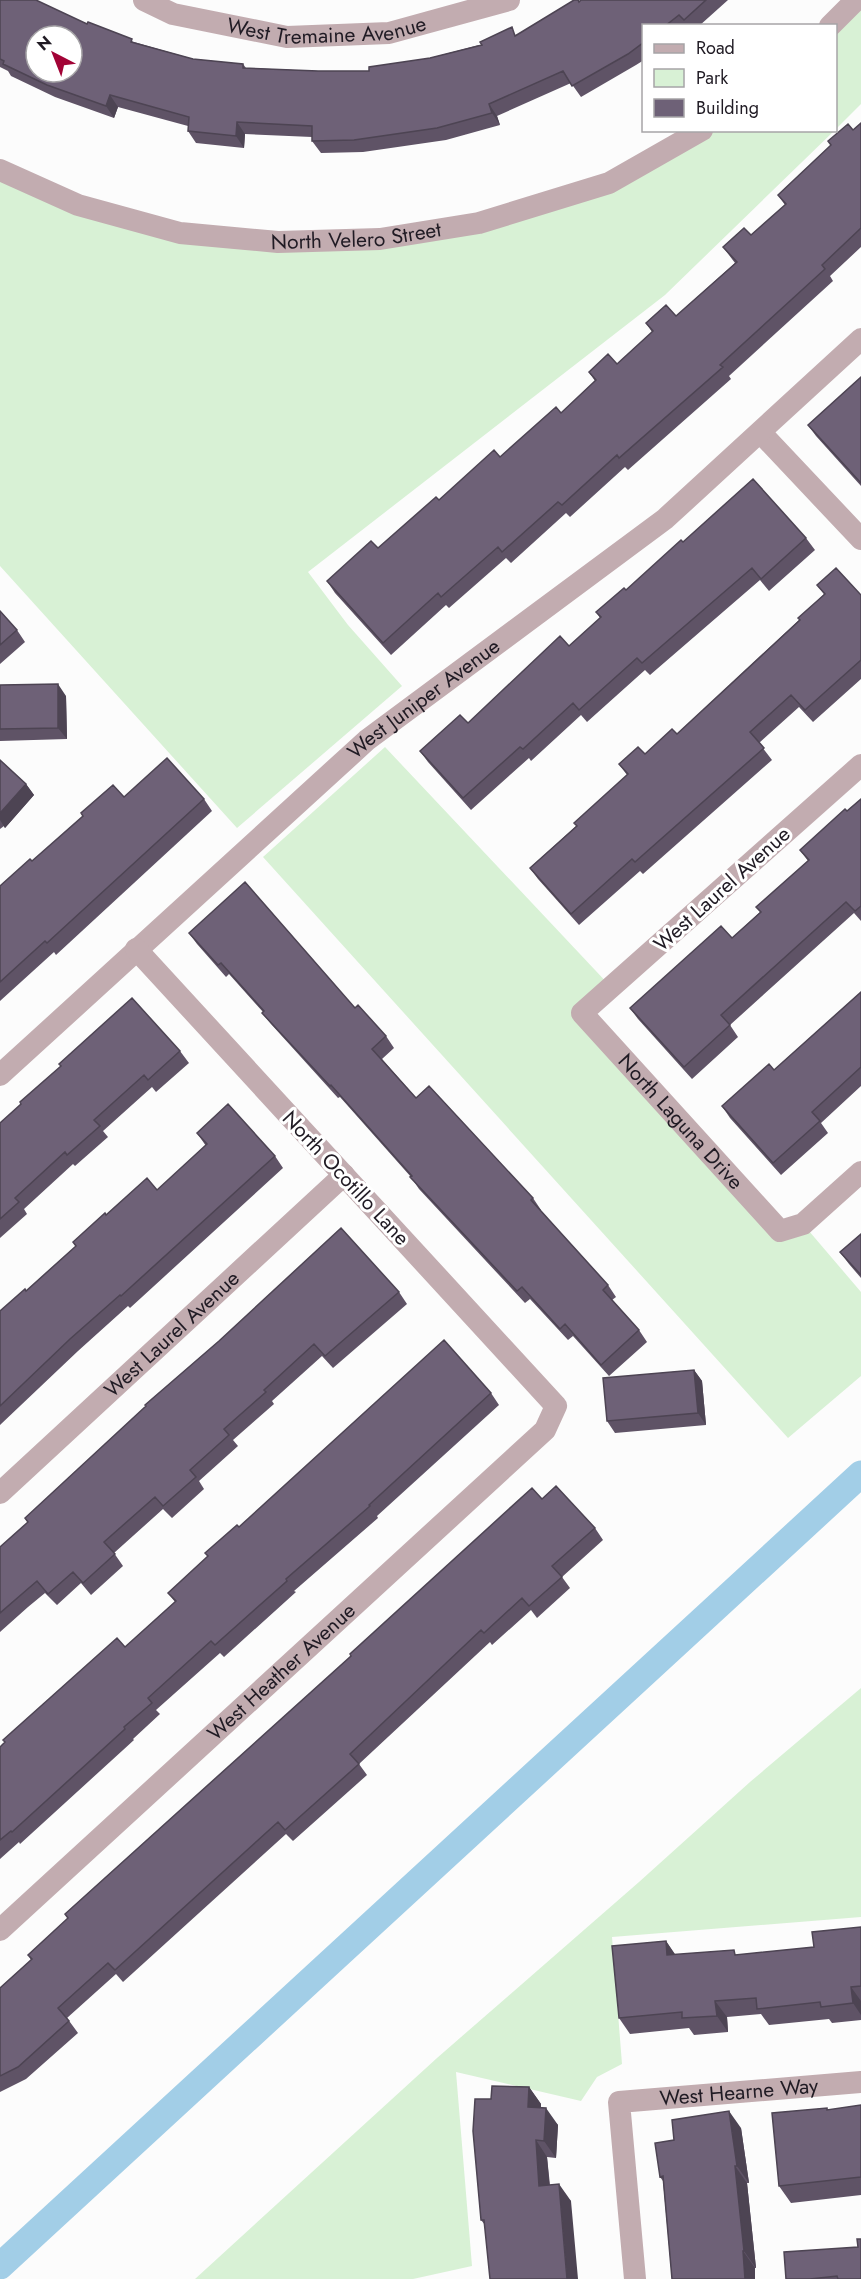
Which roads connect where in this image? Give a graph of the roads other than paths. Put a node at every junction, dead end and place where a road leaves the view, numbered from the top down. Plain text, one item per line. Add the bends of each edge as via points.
1 (144, 0) edge
2 (509, 0) edge
3 (856, 0) edge
4 (832, 24) edge
5 (698, 132) edge
6 (0, 170) edge
7 (861, 339) edge
8 (761, 432) junction
9 (861, 539) edge
10 (861, 765) edge
11 (136, 949) junction
12 (582, 1013) joint
13 (0, 1075) edge
14 (861, 1172) edge
15 (344, 1175) junction
16 (556, 1407) joint
17 (0, 1493) edge
18 (0, 1930) edge
19 (861, 2082) edge
20 (635, 2279) edge

1 - 2 street, West Tremaine Avenue via 173,14 287,37 389,33
3 - 4 street
5 - 6 street, North Velero Street via 609,183 479,223 380,239 278,242 180,233 78,205
7 - 8 street, West Juniper Avenue
8 - 9 street
8 - 11 street, West Juniper Avenue via 664,519 367,740
10 - 12 street, West Laurel Avenue
11 - 13 street, West Juniper Avenue
11 - 15 street, North Ocotillo Lane
12 - 14 street, North Laguna Drive via 780,1231 803,1224
15 - 16 street, North Ocotillo Lane
15 - 17 street, West Laurel Avenue
16 - 18 street, West Heather Avenue via 545,1430
19 - 20 street, West Hearne Way via 619,2102

